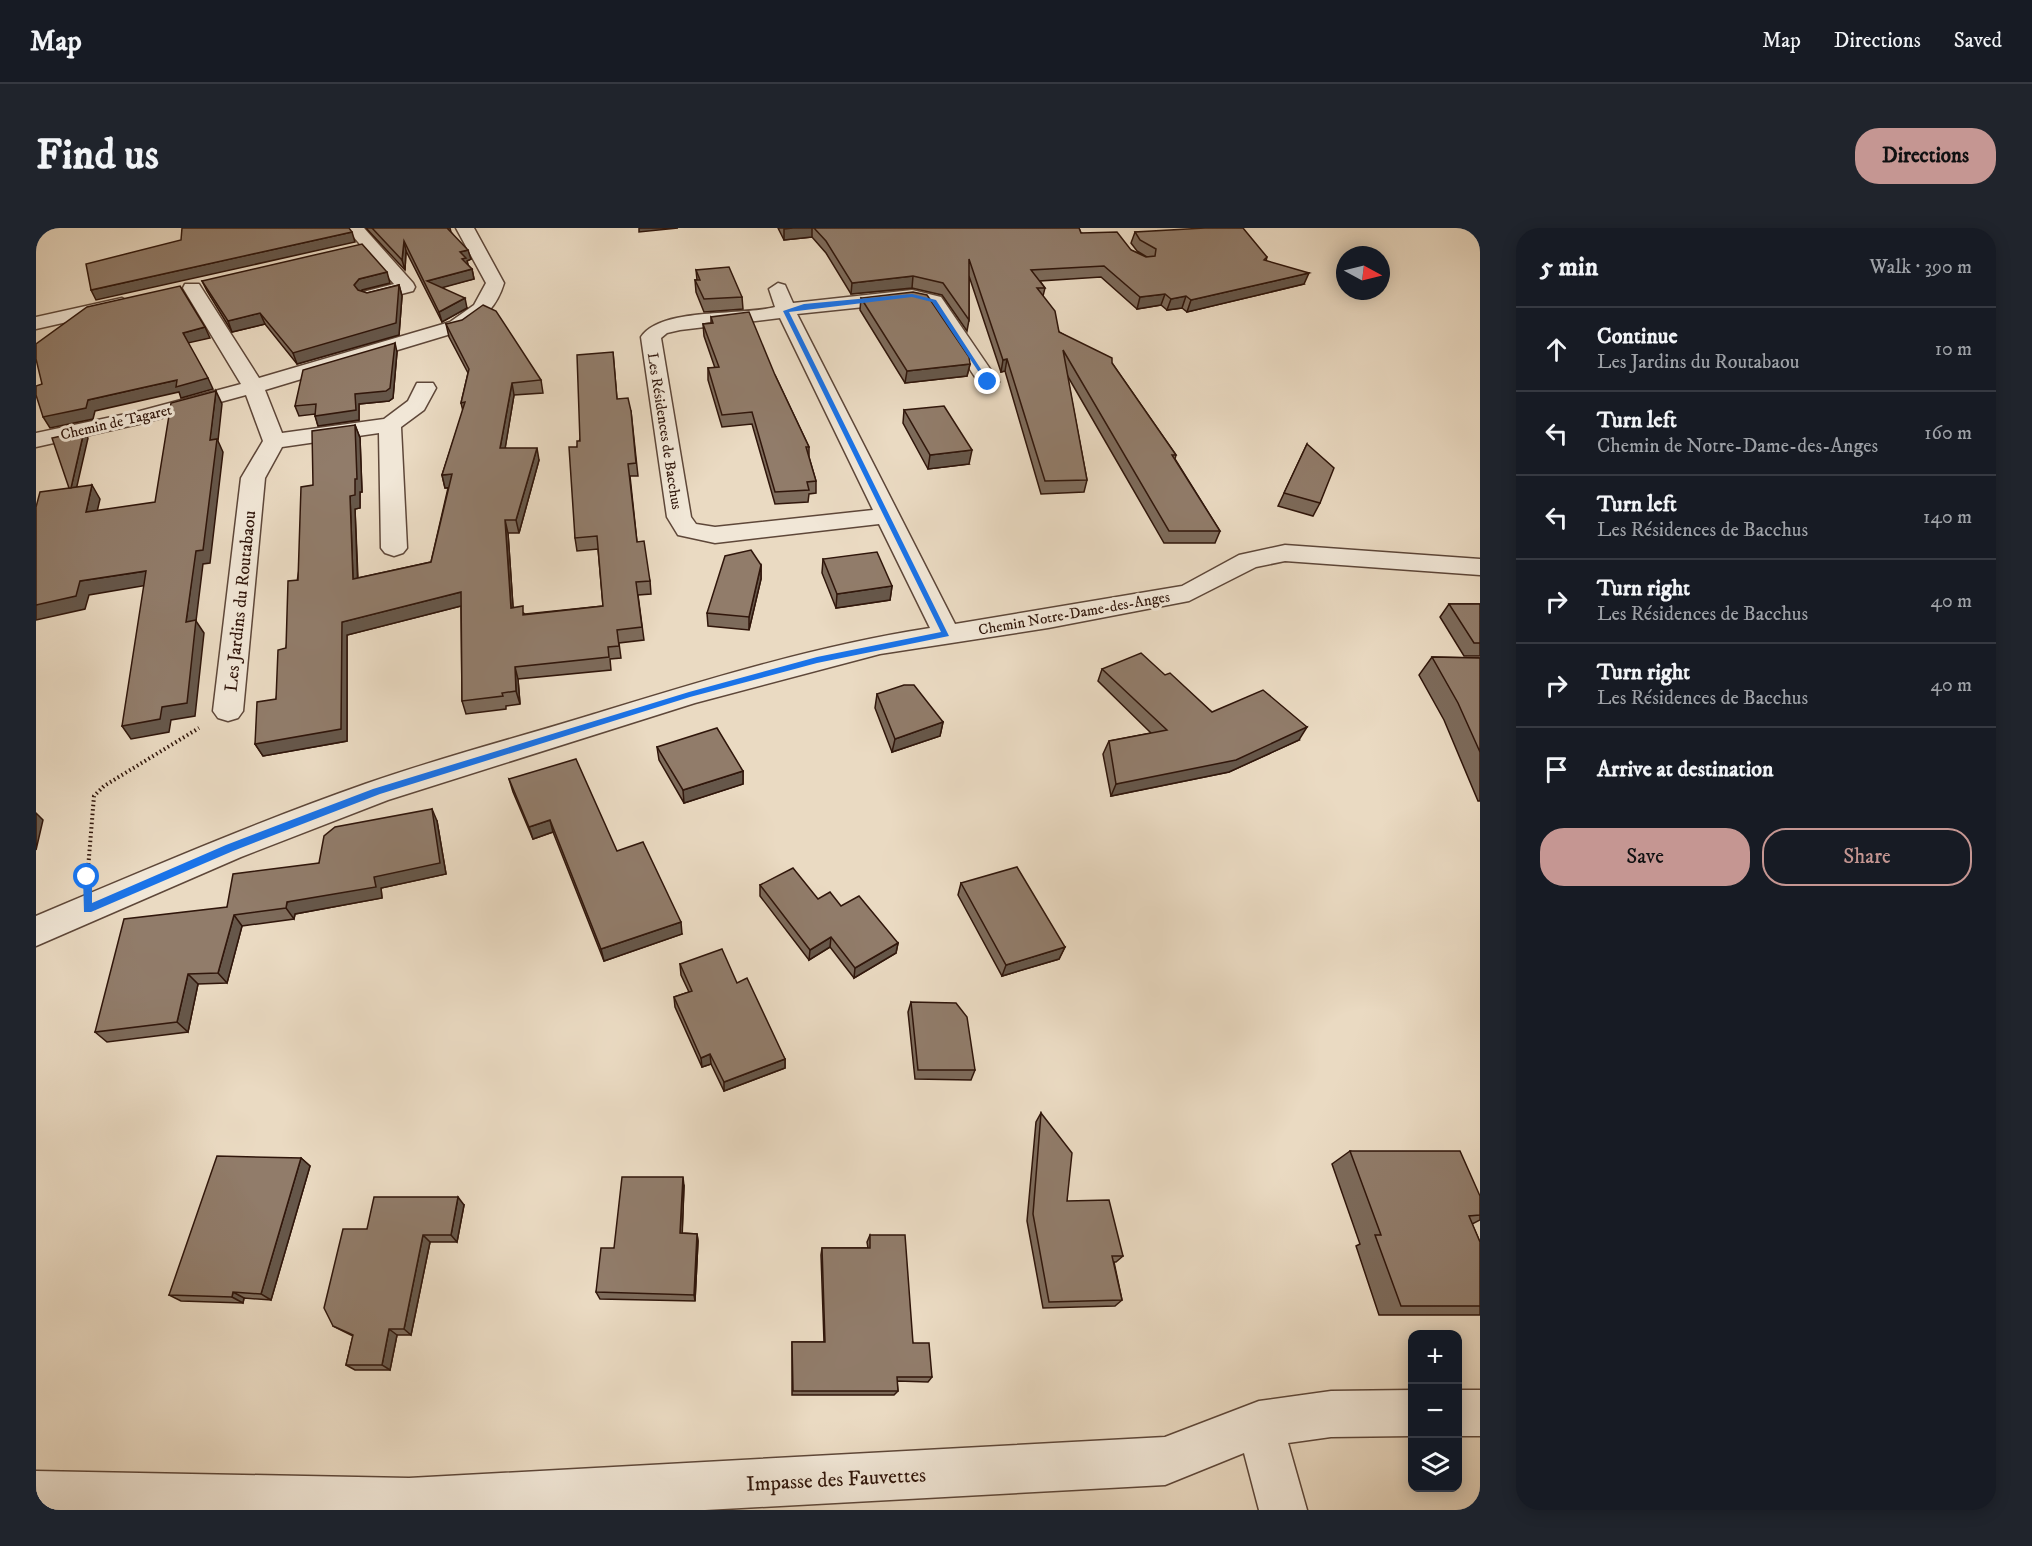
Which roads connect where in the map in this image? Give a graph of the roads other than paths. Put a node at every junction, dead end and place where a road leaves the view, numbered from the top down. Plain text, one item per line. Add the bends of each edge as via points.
1 (355, 228) edge
2 (465, 228) edge
3 (369, 246) junction
4 (347, 251) edge
5 (214, 283) edge
6 (192, 288) junction
7 (778, 289) dead end
8 (170, 293) edge
9 (370, 296) edge
10 (136, 300) edge
11 (786, 311) junction
12 (36, 322) edge
13 (988, 382) dead end
14 (253, 387) junction
15 (424, 388) dead end
16 (390, 425) junction
17 (36, 440) edge
18 (274, 441) junction
19 (889, 516) junction
20 (394, 548) dead end
21 (1480, 567) edge
22 (946, 634) junction
23 (228, 711) road end
24 (36, 931) edge
25 (1408, 1413) edge
26 (1462, 1413) edge
27 (1480, 1413) edge
28 (1259, 1425) junction
29 (36, 1495) edge
30 (1283, 1510) edge

1 - 3 street
2 - 14 street, Chemin de Tagaret via 495,283 482,310 457,326
3 - 4 street
3 - 9 street via 406,287
5 - 6 street
6 - 8 street
6 - 14 street
7 - 11 street
10 - 12 street
11 - 13 street, Les Résidences de Bacchus via 912,296 934,301
11 - 19 street
11 - 19 street, Les Résidences de Bacchus via 680,324 660,329 651,337 678,517 687,530 716,535
14 - 17 street, Chemin de Tagaret via 102,428
14 - 18 street
15 - 16 street via 416,408
16 - 18 street
16 - 20 street
18 - 23 street, Les Jardins du Routabaou via 253,478
19 - 22 street
21 - 22 street, Chemin Notre-Dame-des-Anges via 1285,553 1248,561 1189,593
22 - 24 street, Chemin Notre-Dame-des-Anges via 817,660 689,694 376,792 230,848
25 - 28 street, Impasse des Fauvettes via 1331,1414
26 - 27 street
28 - 29 street, Impasse des Fauvettes via 1165,1461 1153,1462 409,1502
28 - 30 street

